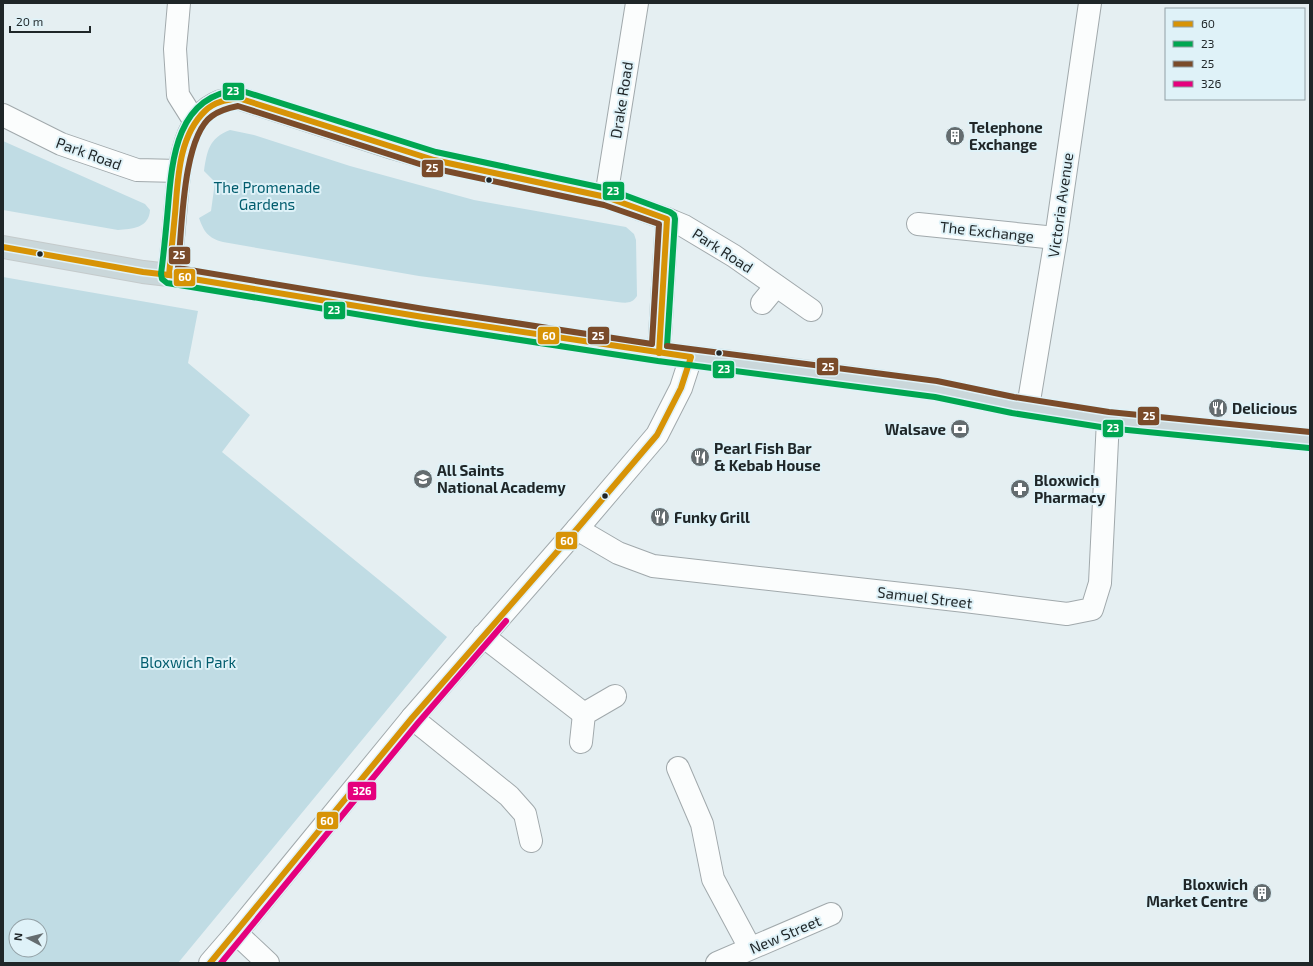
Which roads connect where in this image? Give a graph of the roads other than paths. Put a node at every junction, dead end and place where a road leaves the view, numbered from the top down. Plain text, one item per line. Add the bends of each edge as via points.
1 (179, 3) edge
2 (636, 3) edge
3 (1090, 3) edge
4 (3, 115) edge
5 (195, 122) junction
6 (180, 171) junction
7 (606, 197) junction
8 (667, 219) junction
9 (918, 224) dead end
10 (1056, 238) junction
11 (3, 247) edge
12 (170, 274) junction
13 (776, 286) junction
14 (762, 303) dead end
15 (811, 310) dead end
16 (659, 353) junction
17 (691, 357) junction
18 (1028, 407) junction
19 (1108, 420) junction
20 (1310, 440) edge
21 (577, 529) junction
22 (483, 636) junction
23 (615, 696) dead end
24 (584, 714) junction
25 (412, 718) junction
26 (581, 742) dead end
27 (678, 768) dead end
28 (531, 842) dead end
29 (830, 914) dead end
30 (236, 933) junction
31 (750, 948) junction
32 (210, 963) edge
33 (268, 963) edge
34 (718, 963) edge

1 - 5 street via 175,49 178,95
2 - 7 street, Drake Road
3 - 10 street, Victoria Avenue
4 - 6 street, Park Road via 61,144 137,170
5 - 6 street, Park Road via 185,143
5 - 7 street, Park Road via 212,106 229,98 238,98 434,160
6 - 12 street, Park Road
7 - 8 street, Park Road
8 - 13 street, Park Road via 707,239
8 - 16 street
9 - 10 street, The Exchange
10 - 18 street, Victoria Avenue
11 - 12 highway via 143,272
12 - 16 highway via 423,317
13 - 14 street
13 - 15 street, Park Road
16 - 17 highway
17 - 18 highway via 928,388
17 - 21 street via 682,388 657,435
18 - 19 highway
19 - 20 highway
19 - 21 street, Samuel Street via 1100,583 1092,609 1067,614 653,566 618,553
21 - 22 street
22 - 24 street
22 - 25 street
23 - 24 street
24 - 26 street
25 - 28 street via 509,796 525,814
25 - 30 street
27 - 31 street via 702,824 713,879
29 - 31 street, New Street
30 - 32 street
30 - 33 street
31 - 34 street, New Street

